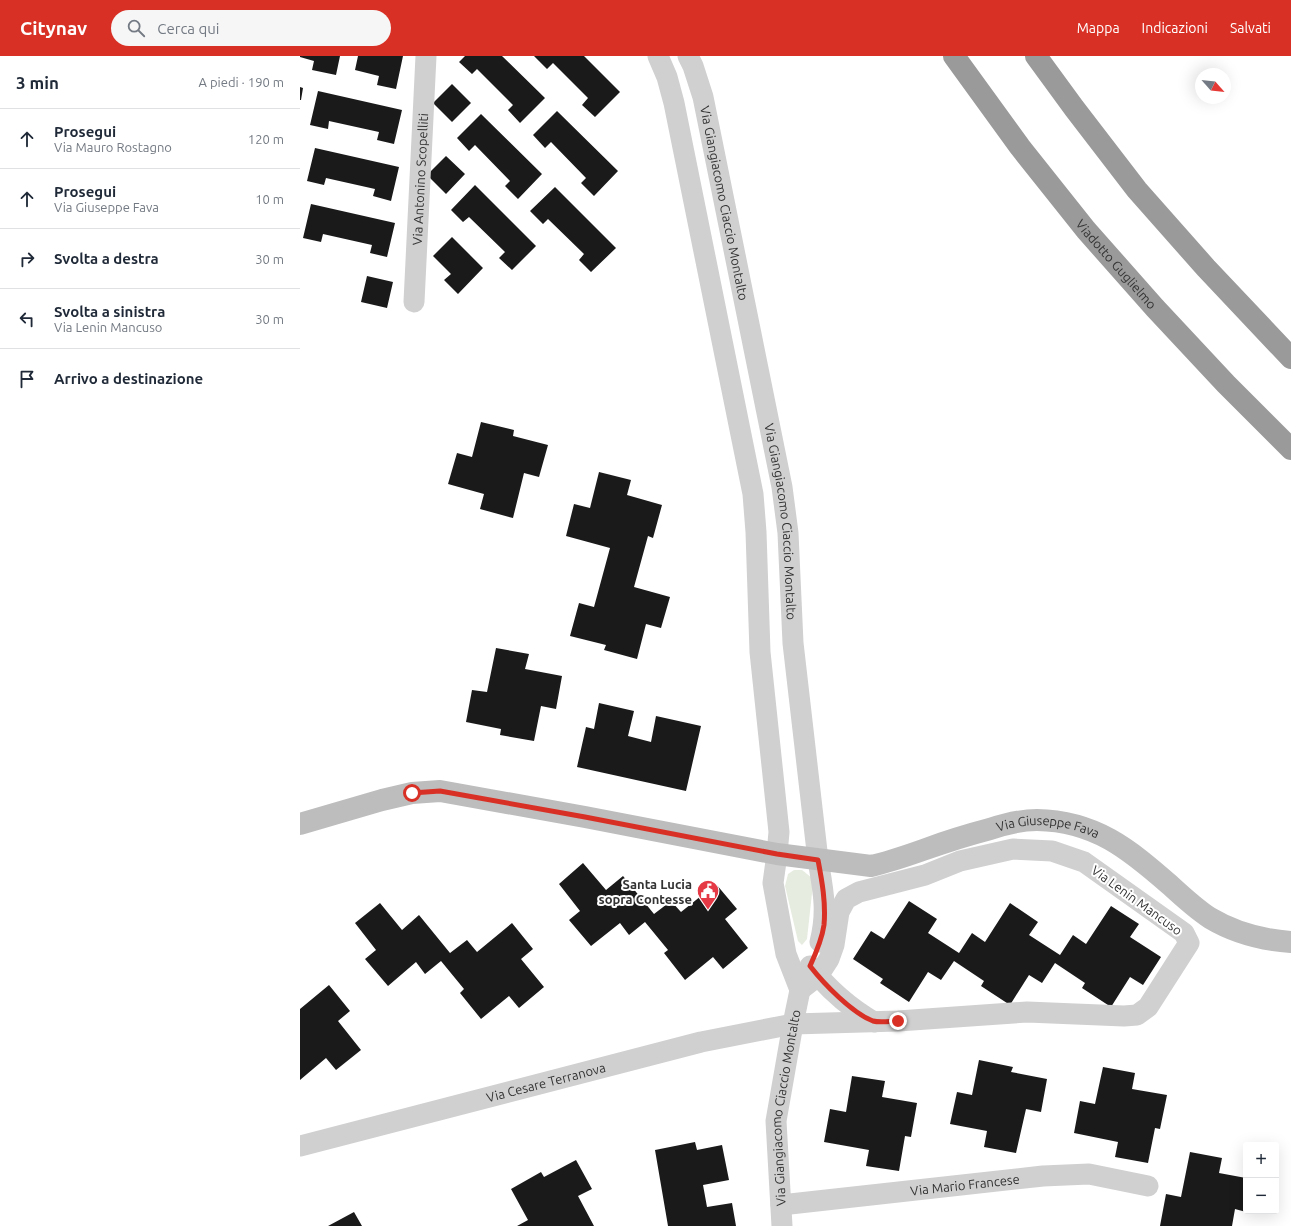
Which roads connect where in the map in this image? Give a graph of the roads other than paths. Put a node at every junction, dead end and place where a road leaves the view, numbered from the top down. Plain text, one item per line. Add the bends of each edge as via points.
1 (426, 56) edge
2 (658, 56) edge
3 (688, 56) edge
4 (1036, 56) edge
5 (957, 60) edge
6 (414, 302) dead end
7 (1291, 358) edge
8 (1291, 449) edge
9 (300, 824) edge
10 (777, 854) junction
11 (818, 860) junction
12 (1291, 942) edge
13 (814, 971) junction
14 (800, 990) junction
15 (874, 1022) junction
16 (793, 1024) junction
17 (300, 1146) edge
18 (1148, 1186) dead end
19 (781, 1205) junction
20 (782, 1226) edge

1 - 6 street, Via Antonino Scopelliti
2 - 10 street, Via Giangiacomo Ciaccio Montalto via 674,103 753,494 760,652 779,832
3 - 11 street, Via Giangiacomo Ciaccio Montalto via 703,97 782,487 788,533 793,644
4 - 7 highway via 1137,190
5 - 8 highway, Viadotto Guglielmo via 1020,147 1086,230 1185,341
9 - 10 street, Via Giuseppe Fava via 405,794 440,791
10 - 11 street, Via Giuseppe Fava
10 - 14 street, Via Giangiacomo Ciaccio Montalto via 773,883 786,954
11 - 12 street, Via Giuseppe Fava via 871,866 1009,823 1052,821 1074,825 1115,842 1137,856 1194,907 1226,926 1263,938
11 - 13 street, Via Giangiacomo Ciaccio Montalto via 824,895 824,925
13 - 14 street, Via Giangiacomo Ciaccio Montalto
13 - 15 street via 842,1000
13 - 15 street, Via Lenin Mancuso via 829,959 839,912 846,899 859,892 925,875 960,861 1013,849 1052,851 1084,862 1184,933 1188,943 1148,1007 1137,1014 1124,1016 1027,1012
14 - 16 street, Via Giangiacomo Ciaccio Montalto
15 - 16 street, Via Lenin Mancuso
16 - 17 street, Via Cesare Terranova via 701,1042
16 - 19 street, Via Giangiacomo Ciaccio Montalto via 776,1121
18 - 19 street, Via Mario Francese via 1089,1174 1043,1176
19 - 20 street, Via Giangiacomo Ciaccio Montalto

